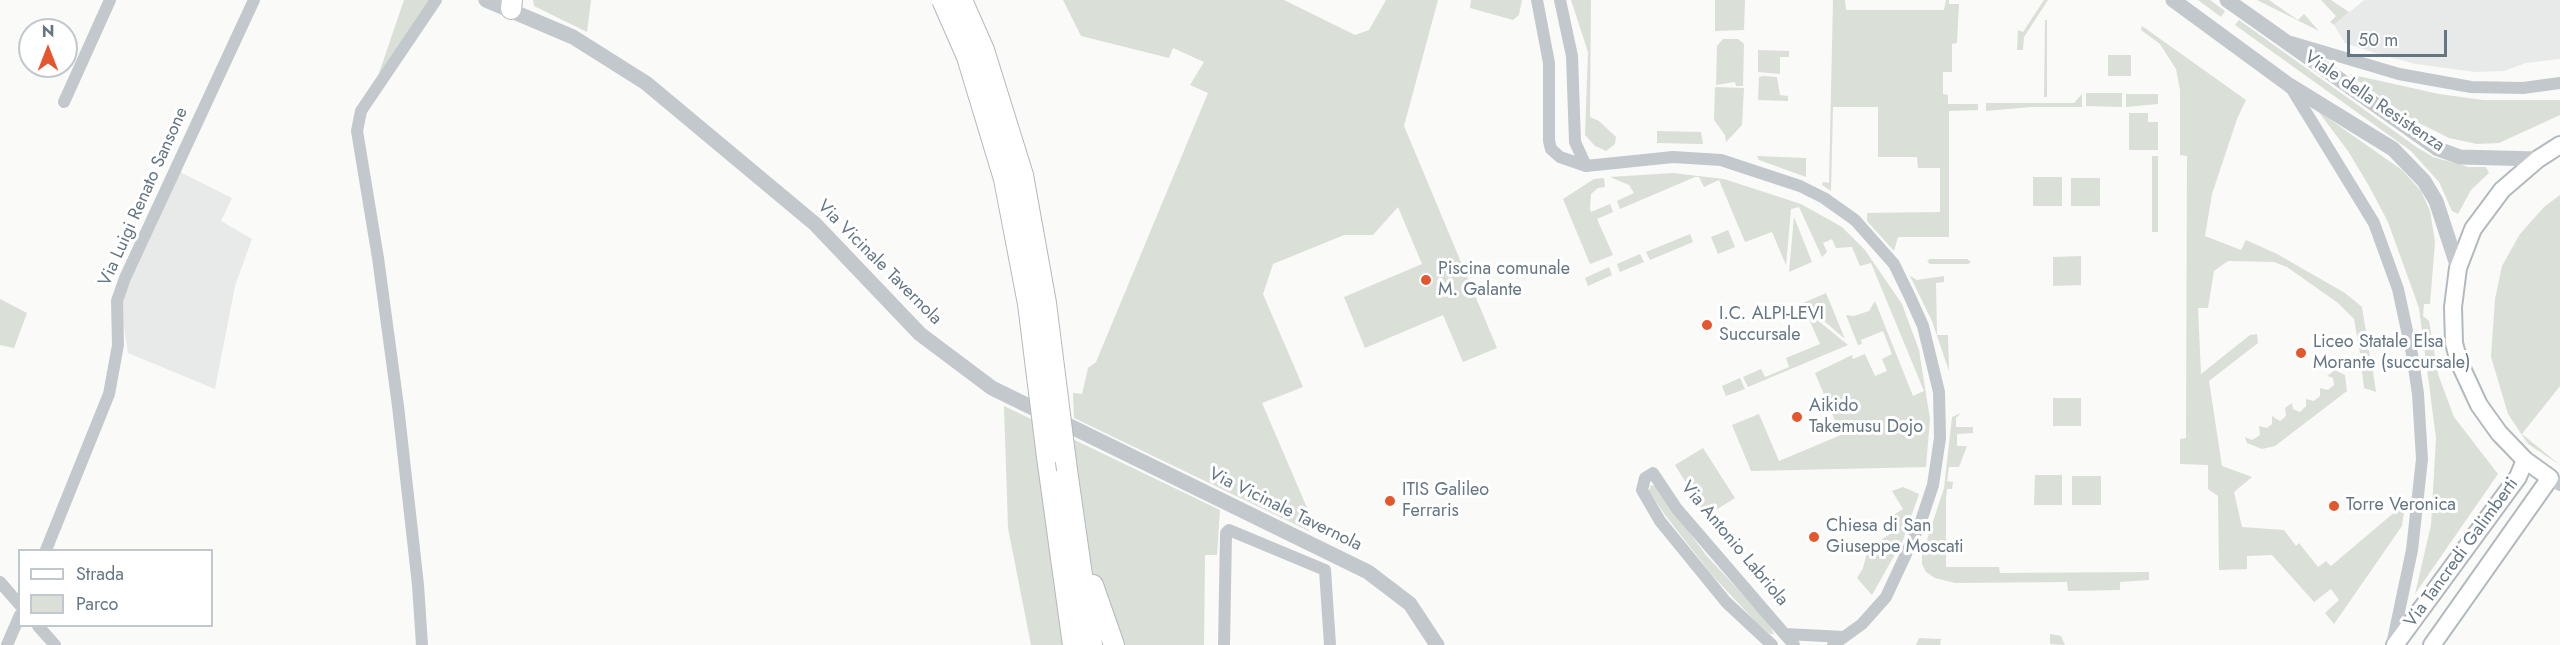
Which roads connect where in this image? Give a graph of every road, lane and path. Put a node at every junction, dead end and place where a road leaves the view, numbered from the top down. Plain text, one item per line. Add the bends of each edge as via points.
1 (110, 0) edge
2 (254, 0) edge
3 (436, 0) edge
4 (486, 0) edge
5 (942, 0) edge
6 (962, 0) edge
7 (1537, 0) edge
8 (1560, 0) edge
9 (2174, 0) edge
10 (2227, 0) edge
11 (512, 5) edge
12 (2284, 40) junction
13 (2560, 83) edge
14 (2289, 85) junction
15 (64, 102) dead end
16 (2560, 145) edge
17 (2538, 159) junction
18 (1586, 166) junction
19 (2458, 268) junction
20 (2422, 432) joint
21 (2525, 460) junction
22 (2555, 482) edge
23 (1073, 524) junction
24 (46, 549) edge
25 (0, 582) edge
26 (18, 603) edge
27 (18, 620) edge
28 (39, 627) edge
29 (1786, 634) junction
30 (1844, 641) edge
31 (7, 645) edge
32 (56, 645) edge
33 (422, 645) edge
34 (1073, 645) edge
35 (1092, 645) edge
36 (1114, 645) edge
37 (1224, 645) edge
38 (1330, 645) edge
39 (1437, 645) edge
40 (1772, 645) edge
41 (1794, 645) edge
42 (1833, 645) edge
43 (2394, 645) edge
44 (2432, 645) edge

1 - 15 street
2 - 24 street, Via Luigi Renato Sansone via 125,278 117,301 118,345 109,394
3 - 33 street via 361,111 357,130 396,394
4 - 11 street, Via Vicinale Tavernola
5 - 34 highway, bridge via 967,57 1004,179 1028,304
6 - 23 highway, bridge via 984,50 1023,175 1046,303
7 - 18 street via 1549,63 1551,149 1560,157
8 - 18 street via 1572,56 1575,142
9 - 14 street, Viale della Resistenza
10 - 12 street, Viale della Resistenza
11 - 39 street, Via Vicinale Tavernola via 573,37 645,83 815,224 920,334 992,388 1368,572 1410,604
12 - 13 street, Viale della Resistenza via 2398,74 2471,87 2523,88
12 - 17 street, Viale della Resistenza via 2438,149 2460,157
14 - 19 street, Viale della Resistenza via 2393,149 2424,181 2436,201
14 - 20 street, Viale della Resistenza via 2360,199 2388,257 2412,354
16 - 17 main road, Viale della Resistenza
17 - 19 main road, Viale della Resistenza via 2502,190 2480,219
18 - 30 street via 1673,157 1737,163 1824,198 1855,220 1894,264 1932,355 1941,414 1938,462 1920,524 1895,581 1878,609
19 - 21 main road, Viale della Resistenza via 2453,317 2459,362 2479,405
20 - 43 street, Via Tancredi Galimberti via 2412,550
21 - 22 main road, Viale della Resistenza
21 - 43 main road, Via Tancredi Galimberti via 2518,477
22 - 44 main road, Via Tancredi Galimberti
23 - 35 highway
23 - 36 highway
25 - 26 street
27 - 31 street
28 - 32 street
29 - 30 street
29 - 40 street, Via Antonio Labriola via 1677,509 1653,473 1645,478 1642,490 1660,521 1726,602
29 - 41 street, Via Antonio Labriola
30 - 42 street
37 - 38 street via 1229,530 1325,570

